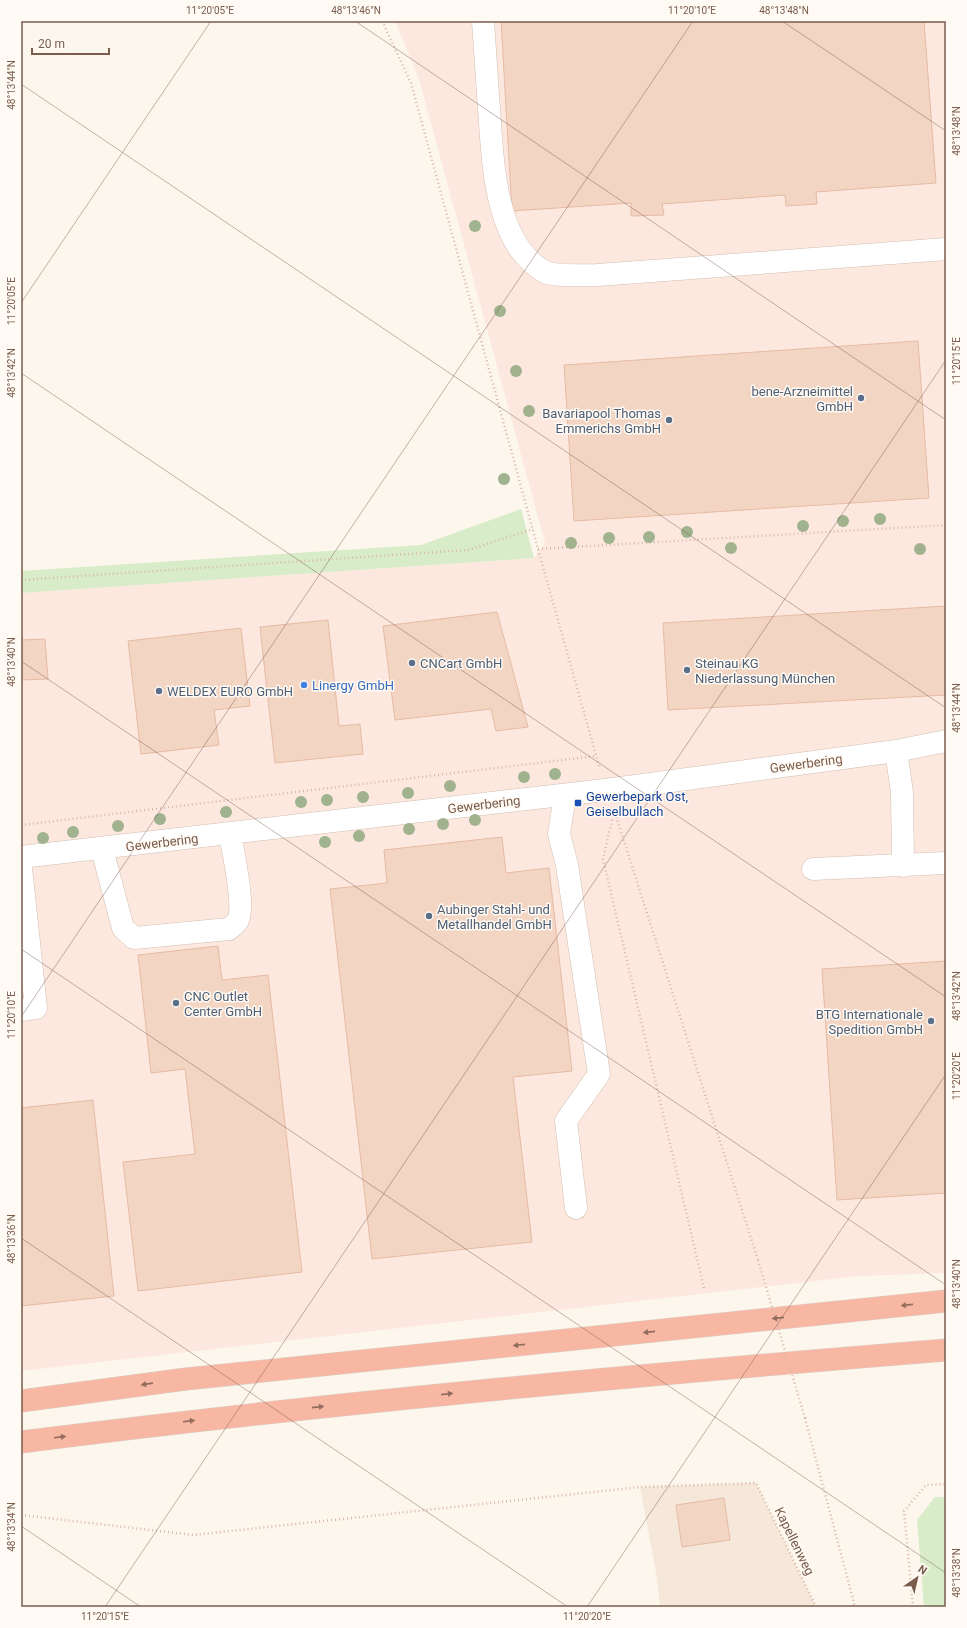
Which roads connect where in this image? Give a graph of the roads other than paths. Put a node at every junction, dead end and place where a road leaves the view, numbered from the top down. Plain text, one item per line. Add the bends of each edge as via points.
1 (483, 21) edge
2 (946, 249) edge
3 (946, 741) edge
4 (896, 751) junction
5 (565, 795) junction
6 (230, 834) junction
7 (102, 849) junction
8 (21, 857) edge
9 (946, 864) edge
10 (903, 866) junction
11 (21, 868) edge
12 (814, 870) dead end
13 (21, 1010) edge
14 (576, 1208) dead end
15 (946, 1301) edge
16 (946, 1350) edge
17 (21, 1401) edge
18 (21, 1442) edge

1 - 2 street via 492,158 499,200 510,231 524,254 544,272 572,276 598,275
3 - 4 street, Gewerbering
4 - 5 street, Gewerbering
4 - 10 street via 902,792
5 - 6 street, Gewerbering
5 - 14 street via 560,834 599,1074 566,1121
6 - 7 street, Gewerbering
6 - 7 street via 240,904 238,920 229,929 134,938 123,928
7 - 8 street, Gewerbering
9 - 10 street
10 - 12 street
11 - 13 street via 36,1008
15 -> 17 highway via 186,1379
18 -> 16 highway via 188,1421 625,1376

